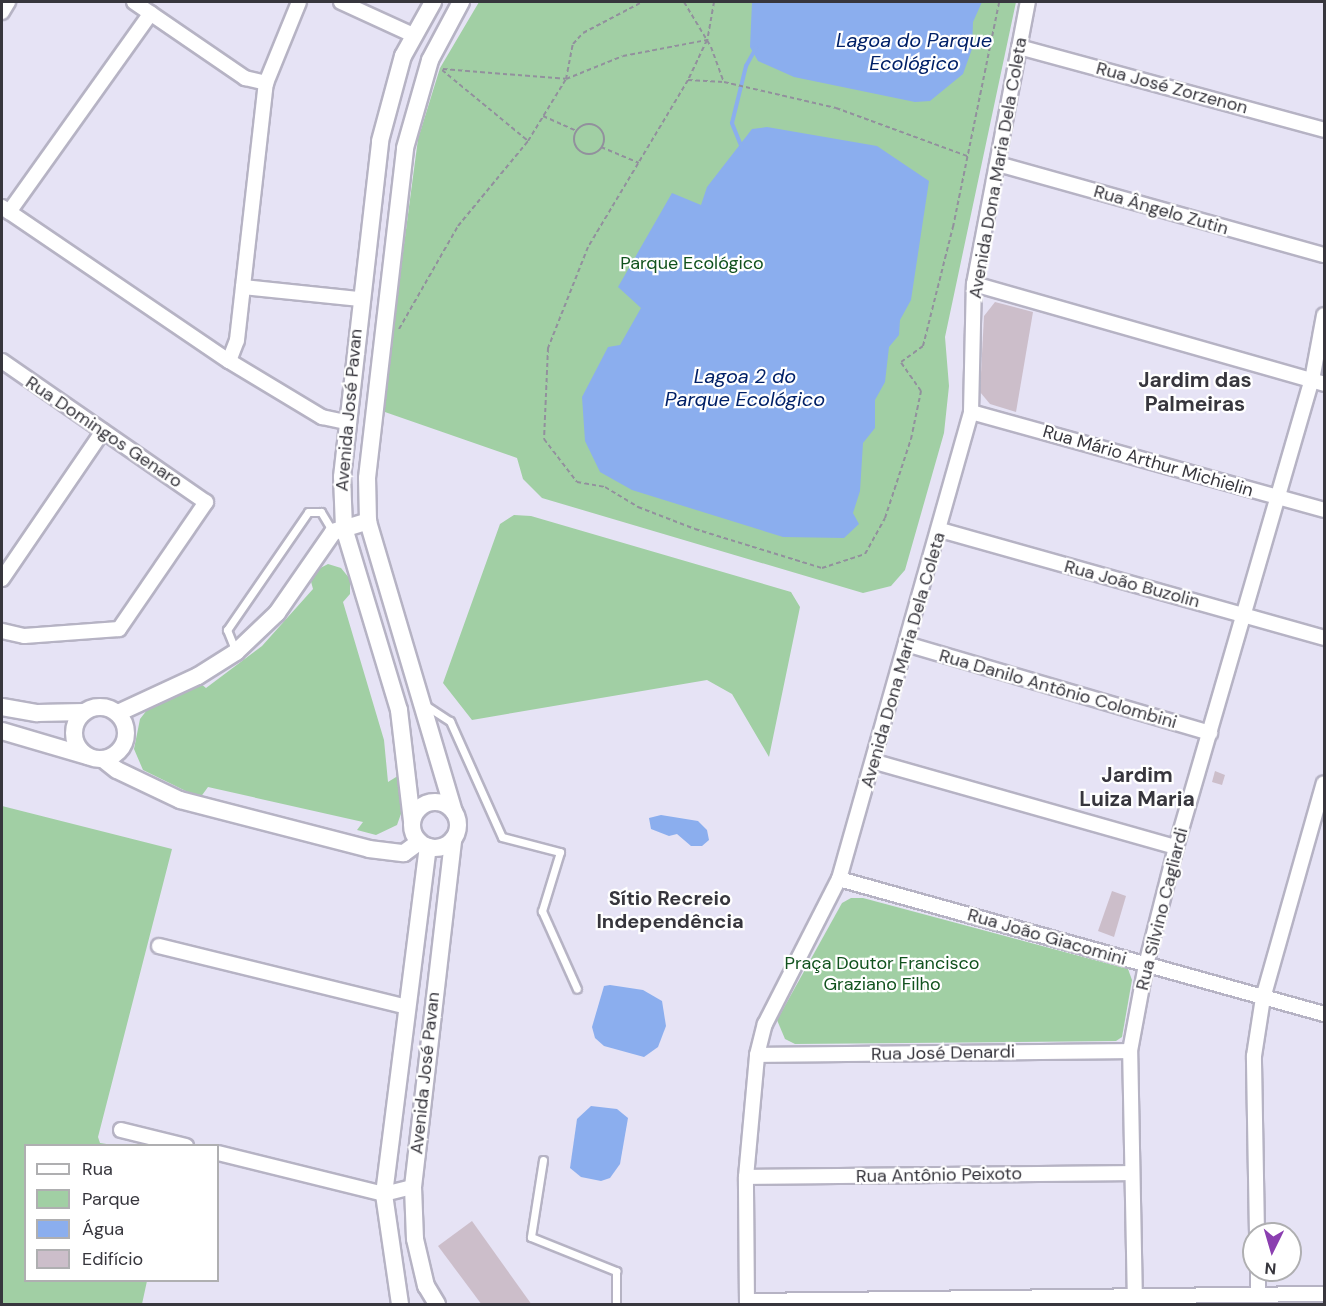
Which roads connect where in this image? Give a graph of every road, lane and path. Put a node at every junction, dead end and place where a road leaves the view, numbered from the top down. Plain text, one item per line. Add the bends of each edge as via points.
1 (8, 2) edge
2 (135, 2) edge
3 (299, 2) edge
4 (341, 2) edge
5 (433, 2) edge
6 (461, 2) edge
7 (642, 2) edge
8 (684, 2) edge
9 (714, 2) edge
10 (999, 2) edge
11 (1028, 2) edge
12 (2, 12) edge
13 (151, 13) junction
14 (413, 35) junction
15 (707, 40) junction
16 (1019, 47) junction
17 (566, 79) junction
18 (688, 80) junction
19 (724, 82) junction
20 (266, 83) junction
21 (543, 116) junction
22 (1324, 130) edge
23 (576, 132) junction
24 (528, 141) junction
25 (601, 147) junction
26 (967, 156) junction
27 (639, 163) junction
28 (998, 164) junction
29 (5, 210) edge
30 (1324, 255) edge
31 (974, 284) junction
32 (243, 287) junction
33 (360, 299) junction
34 (1324, 315) edge
35 (392, 339) dead end
36 (2, 361) edge
37 (229, 361) junction
38 (1318, 382) edge
39 (971, 412) junction
40 (345, 422) junction
41 (103, 431) junction
42 (1279, 497) junction
43 (1324, 510) edge
44 (368, 521) junction
45 (338, 530) junction
46 (940, 530) junction
47 (2, 579) edge
48 (1245, 615) junction
49 (2, 631) edge
50 (1324, 638) edge
51 (906, 644) junction
52 (236, 652) junction
53 (423, 703) junction
54 (2, 707) edge
55 (84, 712) junction
56 (118, 713) junction
57 (2, 730) edge
58 (1210, 733) junction
59 (95, 758) junction
60 (874, 762) junction
61 (1324, 783) edge
62 (454, 812) junction
63 (412, 821) junction
64 (453, 839) junction
65 (424, 844) junction
66 (1176, 847) junction
67 (839, 879) junction
68 (159, 946) dead end
69 (1146, 965) junction
70 (577, 989) dead end
71 (1263, 998) junction
72 (408, 1007) junction
73 (1324, 1014) edge
74 (1130, 1051) junction
75 (757, 1055) junction
76 (121, 1130) dead end
77 (178, 1144) edge
78 (219, 1153) edge
79 (543, 1160) dead end
80 (1132, 1173) junction
81 (746, 1177) junction
82 (413, 1187) junction
83 (384, 1194) junction
84 (1257, 1222) edge
85 (1258, 1282) edge
86 (1258, 1293) junction
87 (1324, 1294) edge
88 (1135, 1300) edge
89 (747, 1303) edge
90 (400, 1305) edge
91 (437, 1305) edge
92 (616, 1305) edge

1 - 12 street
2 - 13 street
3 - 20 street
4 - 14 street
5 - 14 street, Avenida José Pavan
6 - 44 street, Avenida José Pavan via 430,60 405,148 370,442
7 - 17 path via 583,33 573,44
8 - 15 path
9 - 15 path
10 - 26 path
11 - 16 street, Avenida Dona Maria Dela Coleta
13 - 20 street via 244,78
13 - 29 street
14 - 33 street, Avenida José Pavan via 390,98 380,141
15 - 17 path via 623,56
15 - 18 path
15 - 19 path
16 - 22 street, Rua José Zorzenon
16 - 28 street, Avenida Dona Maria Dela Coleta
17 - 21 path
17 - 24 path via 440,68
18 - 19 path
18 - 27 path
19 - 26 path via 846,111
20 - 32 street
21 - 23 path
21 - 24 path
23 - 25 path via 574,141 583,153 593,153
23 - 25 path via 584,125 594,126 602,132
24 - 35 path via 458,226 413,310
25 - 27 path
26 - 27 path via 923,345 900,362 921,391 911,439 885,518 865,554 822,568 695,529 638,507 605,488 577,482 544,439 548,348 588,247
28 - 30 street, Rua Ângelo Zutin
28 - 31 street, Avenida Dona Maria Dela Coleta
29 - 37 street
31 - 38 street
31 - 39 street, Avenida Dona Maria Dela Coleta
32 - 33 street
32 - 37 street via 237,340
33 - 40 street, Avenida José Pavan
34 - 38 street, Rua Silvino Cagliardi
36 - 41 street, Rua Domingos Genaro
37 - 40 street via 322,417
38 - 42 street, Rua Silvino Cagliardi
39 - 42 street, Rua Mário Arthur Michielin
39 - 46 street, Avenida Dona Maria Dela Coleta
40 - 45 street, Avenida José Pavan
41 - 47 street
41 - 49 street, Rua Domingos Genaro via 206,502 119,628 24,636
42 - 43 street, Rua Mário Arthur Michielin
42 - 48 street, Rua Silvino Cagliardi
44 - 45 street
44 - 53 street, Avenida José Pavan
45 - 52 street via 277,613
45 - 52 lane via 321,512 308,512 227,630
45 - 63 street, Avenida José Pavan via 399,710
46 - 48 street, Rua João Buzolin
46 - 51 street, Avenida Dona Maria Dela Coleta
48 - 50 street, Rua João Buzolin
48 - 58 street, Rua Silvino Cagliardi
51 - 58 street, Rua Danilo Antônio Colombini
51 - 60 street, Avenida Dona Maria Dela Coleta
52 - 56 street via 198,676
53 - 62 street, Avenida José Pavan
53 - 70 lane via 450,721 502,837 560,852 542,911
54 - 55 street via 37,713
55 - 56 street via 101,707
55 - 59 street via 74,735
56 - 59 street via 127,737 119,752
57 - 59 street
58 - 66 street, Rua Silvino Cagliardi
59 - 65 street via 180,800 369,849 404,853
60 - 66 street
60 - 67 street, Avenida Dona Maria Dela Coleta
61 - 71 street
62 - 63 street via 442,802 426,803
62 - 64 street via 458,826
63 - 65 street
64 - 65 street via 441,846
64 - 82 street, Avenida José Pavan
65 - 72 street, Avenida José Pavan
66 - 69 street, Rua Silvino Cagliardi
67 - 69 street, Rua João Giacomini
67 - 75 street, Avenida Dona Maria Dela Coleta via 765,1024
68 - 72 street
69 - 71 street, Rua João Giacomini
69 - 74 street, Rua Silvino Cagliardi
71 - 73 street, Rua João Giacomini
71 - 84 street via 1254,1056
72 - 83 street, Avenida José Pavan
74 - 75 street, Rua José Denardi
74 - 80 street, Rua Silvino Cagliardi
75 - 81 street, Avenida Dona Maria Dela Coleta
76 - 77 street
78 - 83 street
79 - 92 lane via 531,1237 616,1271
80 - 81 street, Rua Antônio Peixoto
80 - 88 street, Rua Silvino Cagliardi
81 - 89 street, Avenida Dona Maria Dela Coleta
82 - 83 street
82 - 91 street, Avenida José Pavan via 415,1239 426,1286
83 - 90 street, Avenida José Pavan
85 - 86 street
86 - 87 street
86 - 88 street
88 - 89 street

